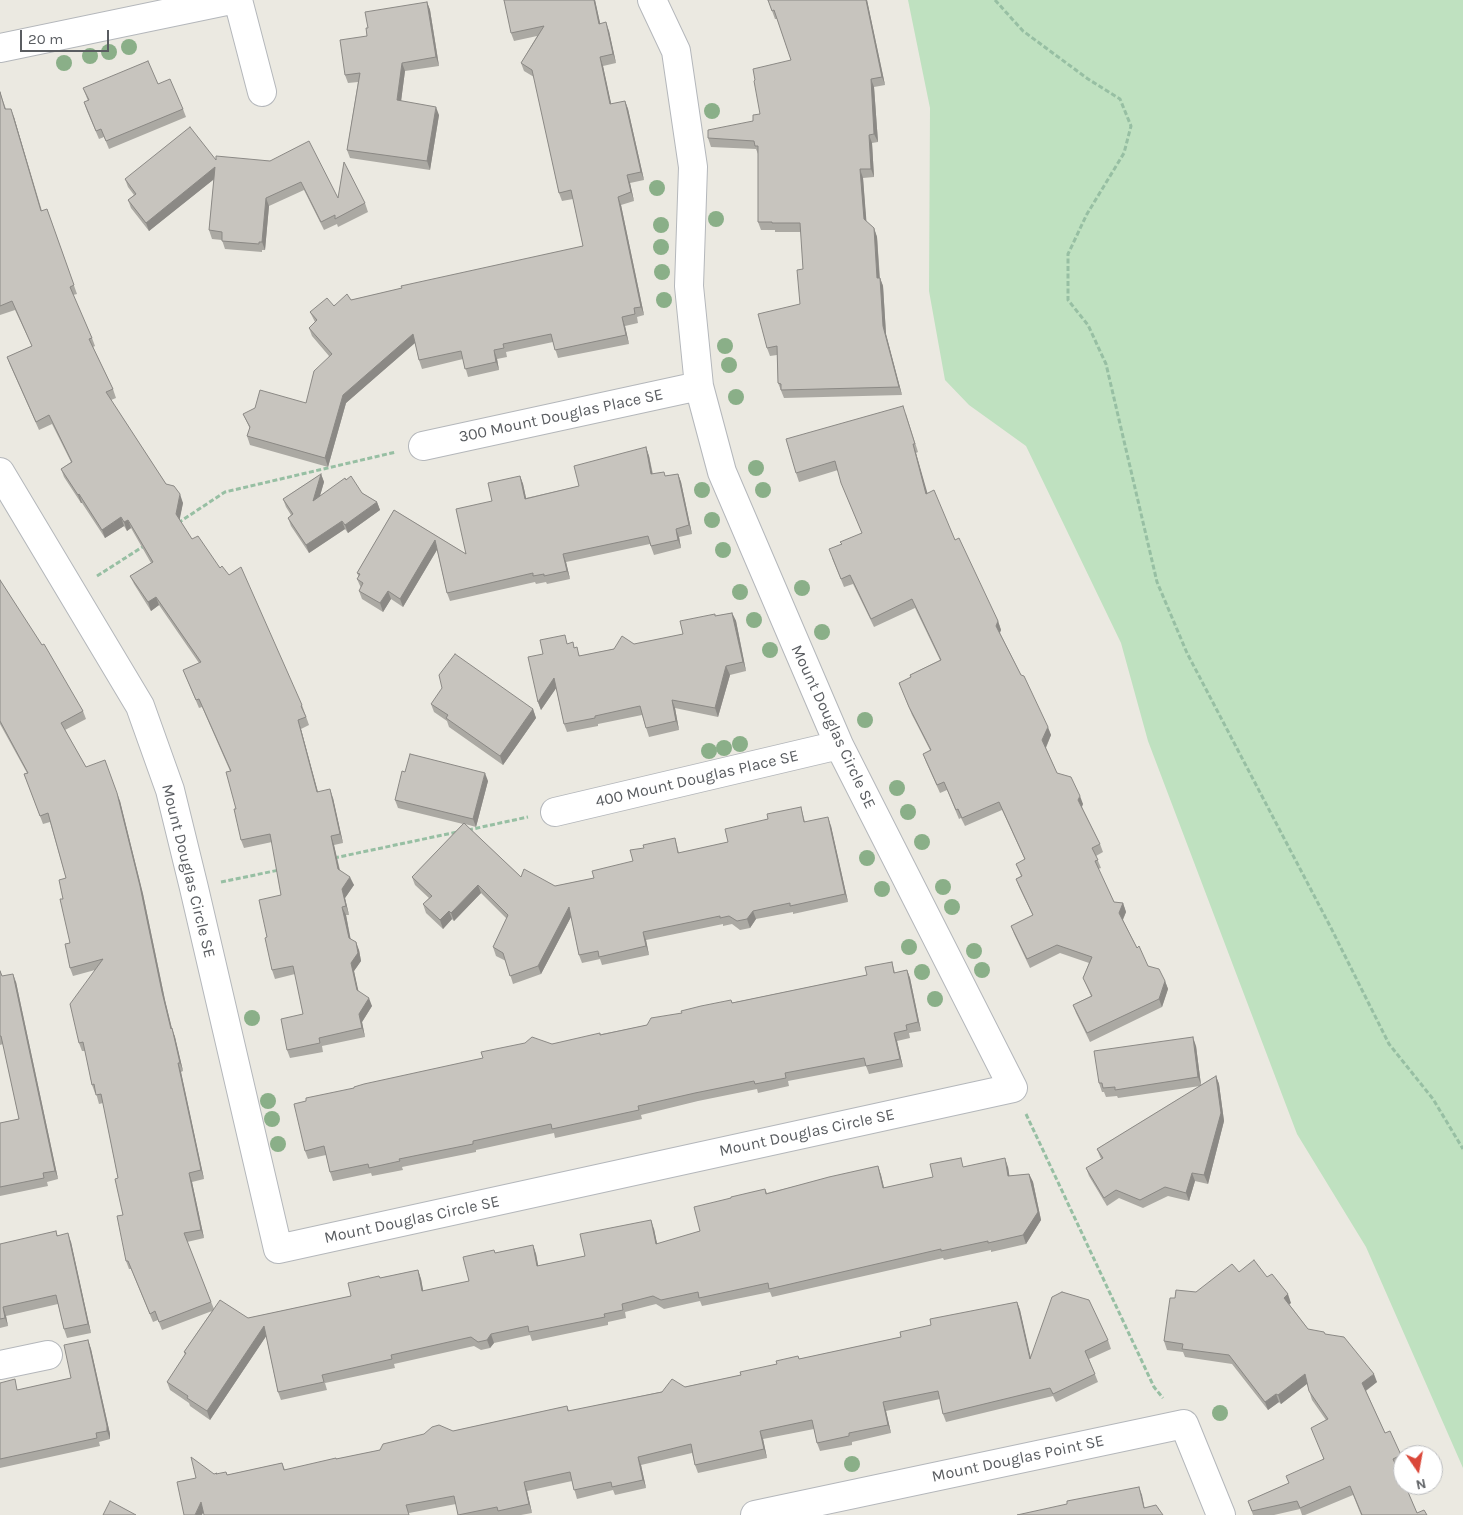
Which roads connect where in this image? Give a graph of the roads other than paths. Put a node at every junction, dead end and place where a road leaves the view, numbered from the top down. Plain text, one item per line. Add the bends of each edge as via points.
1 (231, 0) edge
2 (238, 0) edge
3 (652, 0) edge
4 (0, 48) edge
5 (262, 92) dead end
6 (699, 386) junction
7 (423, 446) road end
8 (0, 472) edge
9 (839, 745) junction
10 (555, 812) road end
11 (48, 1355) dead end
12 (0, 1365) edge
13 (754, 1515) edge
14 (1221, 1515) edge

1 - 4 street
2 - 5 street
3 - 6 street, Mount Douglas Circle SE via 676,51 693,167 689,286
6 - 7 street, 300 Mount Douglas Place SE
6 - 9 street, Mount Douglas Circle SE via 722,472
8 - 9 street, Mount Douglas Circle SE via 140,706 170,790 278,1249 1014,1088
9 - 10 street, 400 Mount Douglas Place SE
11 - 12 street
13 - 14 street, Mount Douglas Point SE via 1184,1424

